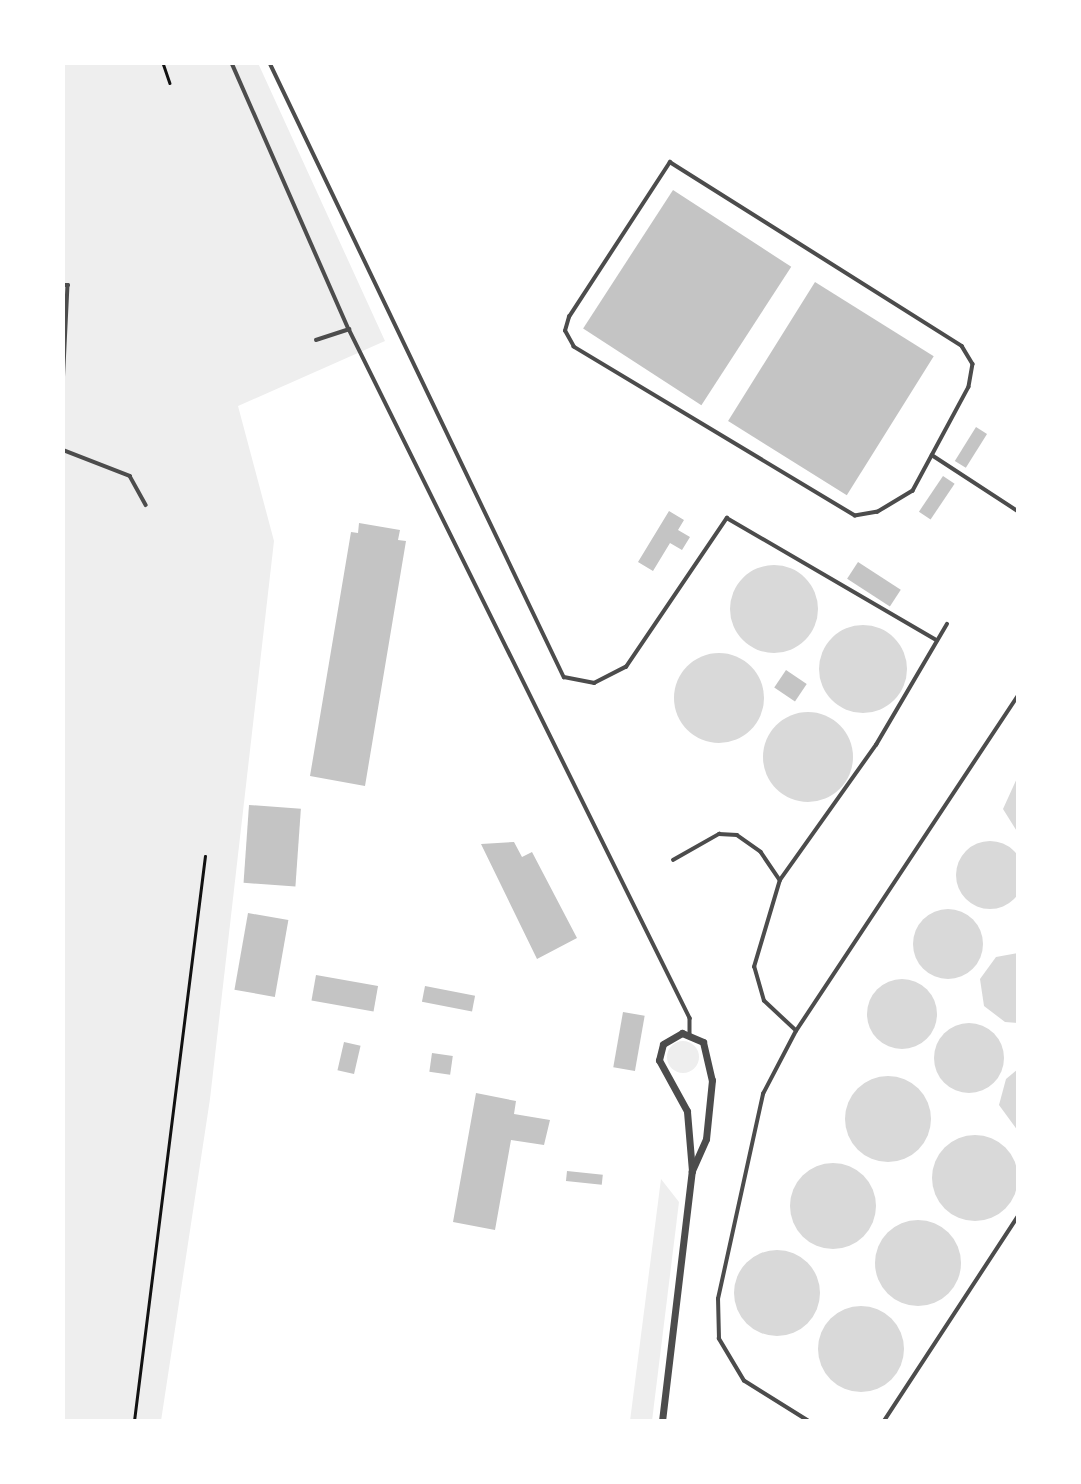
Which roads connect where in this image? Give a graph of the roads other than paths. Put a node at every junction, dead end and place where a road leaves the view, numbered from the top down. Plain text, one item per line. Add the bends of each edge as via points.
1 (232, 63) edge
2 (270, 63) edge
3 (63, 285) edge
4 (349, 329) junction
5 (316, 340) dead end
6 (63, 387) edge
7 (63, 450) edge
8 (932, 455) junction
9 (146, 505) dead end
10 (1018, 511) edge
11 (947, 624) dead end
12 (937, 640) junction
13 (1018, 696) edge
14 (673, 860) dead end
15 (780, 880) junction
16 (796, 1031) junction
17 (690, 1034) junction
18 (692, 1171) junction
19 (1018, 1216) edge
20 (662, 1421) edge
21 (808, 1421) edge
22 (884, 1421) edge

1 - 4 lane
2 - 12 lane via 565,677 594,684 626,667 727,518
3 - 6 lane via 68,285
4 - 5 lane
4 - 17 lane via 691,1018
7 - 9 lane via 130,476
8 - 8 lane via 969,387 972,365 962,346 670,162 569,317 565,331 575,347 855,516 878,512 913,491
8 - 10 lane
11 - 12 lane
12 - 15 lane via 876,745
13 - 16 lane
14 - 15 lane via 719,835 737,835 761,852
15 - 16 lane via 754,967 764,1001
16 - 21 lane via 763,1094 718,1299 719,1339 744,1381
17 - 18 street via 709,1057 712,1105
17 - 18 street via 668,1038 659,1060 687,1111
18 - 20 street
19 - 22 lane

